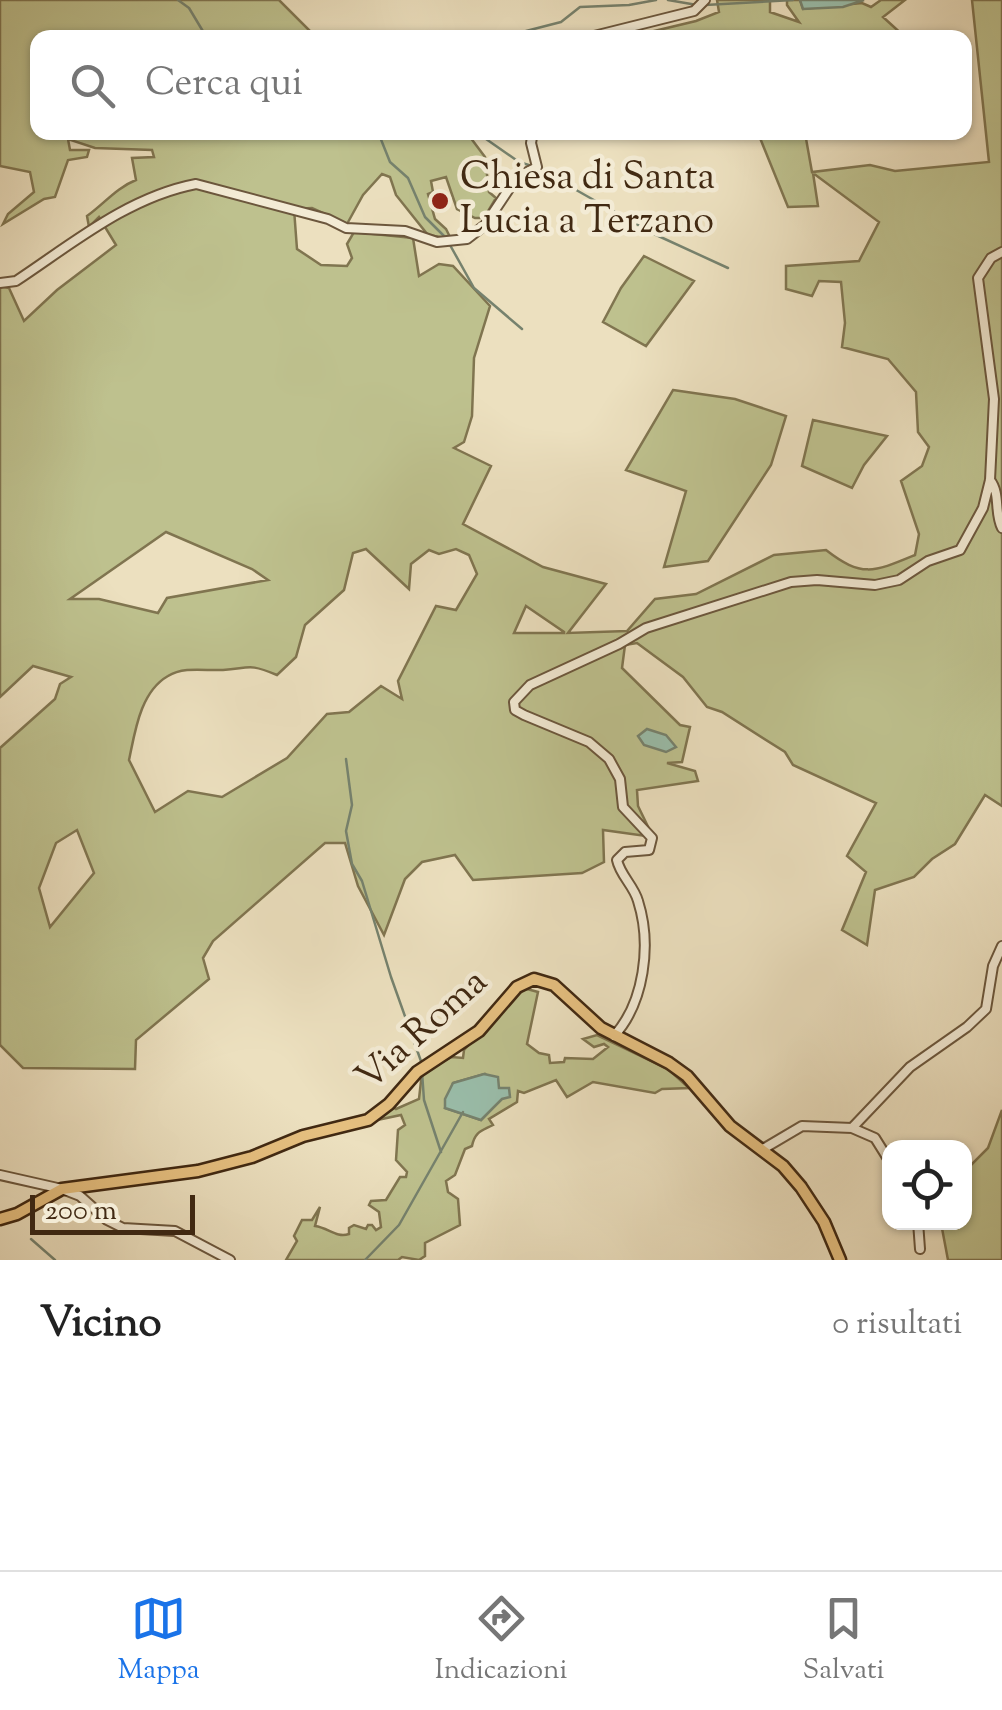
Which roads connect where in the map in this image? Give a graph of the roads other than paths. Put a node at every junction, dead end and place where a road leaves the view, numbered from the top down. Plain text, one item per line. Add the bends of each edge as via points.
1 (705, 0) edge
2 (618, 30) edge
3 (532, 140) edge
4 (1002, 252) edge
5 (0, 282) edge
6 (990, 480) junction
7 (1002, 528) edge
8 (1002, 946) edge
9 (614, 1036) junction
10 (852, 1128) junction
11 (763, 1149) junction
12 (882, 1149) edge
13 (0, 1175) edge
14 (62, 1189) junction
15 (0, 1219) edge
16 (919, 1230) edge
17 (920, 1249) dead end
18 (230, 1260) edge
19 (840, 1260) edge

1 - 2 street via 694,11
3 - 5 street via 538,166 516,176 485,225 467,239 437,242 406,231 346,228 196,184 120,211 16,282
4 - 6 street via 978,278 994,399
6 - 7 street
6 - 9 street via 960,550 900,580 791,582 641,630 530,685 514,702 515,710 589,742 610,759 623,807 652,838 649,850 625,852 618,860 640,910 642,974 634,1008
8 - 10 street via 986,1010 910,1067
9 - 11 main road, Via Roma via 676,1067 730,1126
9 - 14 main road, Via Roma via 564,992 534,979 516,987 479,1031 422,1069 379,1113 198,1171
10 - 11 street via 802,1126
10 - 12 street via 875,1138
11 - 19 main road, Via Roma via 802,1186
13 - 14 street
14 - 15 main road, Via Roma
14 - 18 street via 123,1228 175,1231
16 - 17 street

